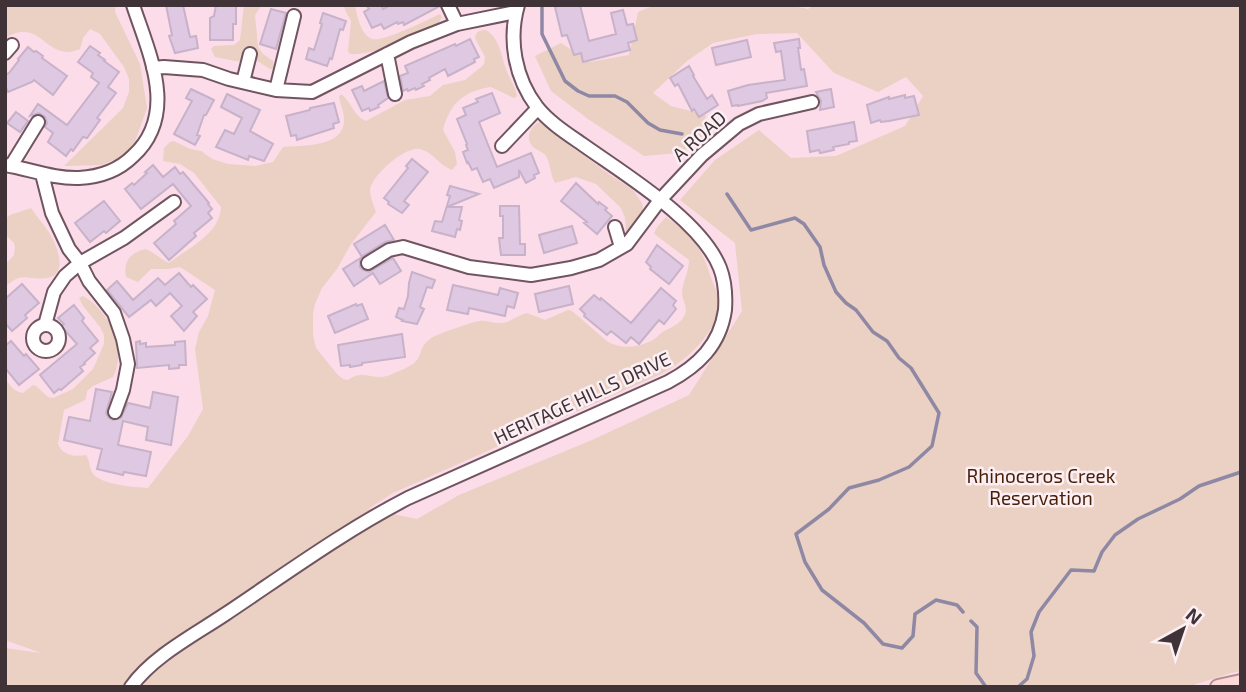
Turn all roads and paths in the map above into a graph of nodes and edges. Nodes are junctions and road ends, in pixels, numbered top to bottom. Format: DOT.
graph roads {
  1 [pos="132,5"];
  2 [pos="448,5"];
  3 [pos="517,9"];
  4 [pos="293,16"];
  5 [pos="457,24"];
  6 [pos="250,54"];
  7 [pos="387,54"];
  8 [pos="153,68"];
  9 [pos="243,82"];
  10 [pos="276,90"];
  11 [pos="395,94"];
  12 [pos="812,102"];
  13 [pos="538,108"];
  14 [pos="38,122"];
  15 [pos="502,146"];
  16 [pos="8,165"];
  17 [pos="42,174"];
  18 [pos="660,200"];
  19 [pos="174,202"];
  20 [pos="615,227"];
  21 [pos="621,247"];
  22 [pos="368,262"];
  23 [pos="80,264"];
  24 [pos="45,325"];
  25 [pos="115,412"];
  26 [pos="1241,682"];
  27 [pos="131,687"];
  28 [pos="1218,687"];
  1 -- 8 [label="street"];
  2 -- 5 [label="street"];
  3 -- 5 [label="street"];
  3 -- 13 [label="street, HERITAGE HILLS DRIVE"];
  4 -- 10 [label="street"];
  5 -- 7 [label="street"];
  6 -- 9 [label="street"];
  7 -- 10 [label="street"];
  7 -- 11 [label="street"];
  8 -- 9 [label="street"];
  8 -- 17 [label="street"];
  9 -- 10 [label="street"];
  12 -- 18 [label="street, A ROAD"];
  13 -- 15 [label="street"];
  13 -- 18 [label="street, HERITAGE HILLS DRIVE"];
  14 -- 16 [label="street"];
  16 -- 17 [label="street"];
  17 -- 23 [label="street"];
  18 -- 21 [label="street, A ROAD"];
  18 -- 27 [label="street, HERITAGE HILLS DRIVE"];
  19 -- 23 [label="street"];
  20 -- 21 [label="street"];
  21 -- 22 [label="street"];
  23 -- 24 [label="street"];
  23 -- 25 [label="street"];
  26 -- 28 [label="main road"];
}
